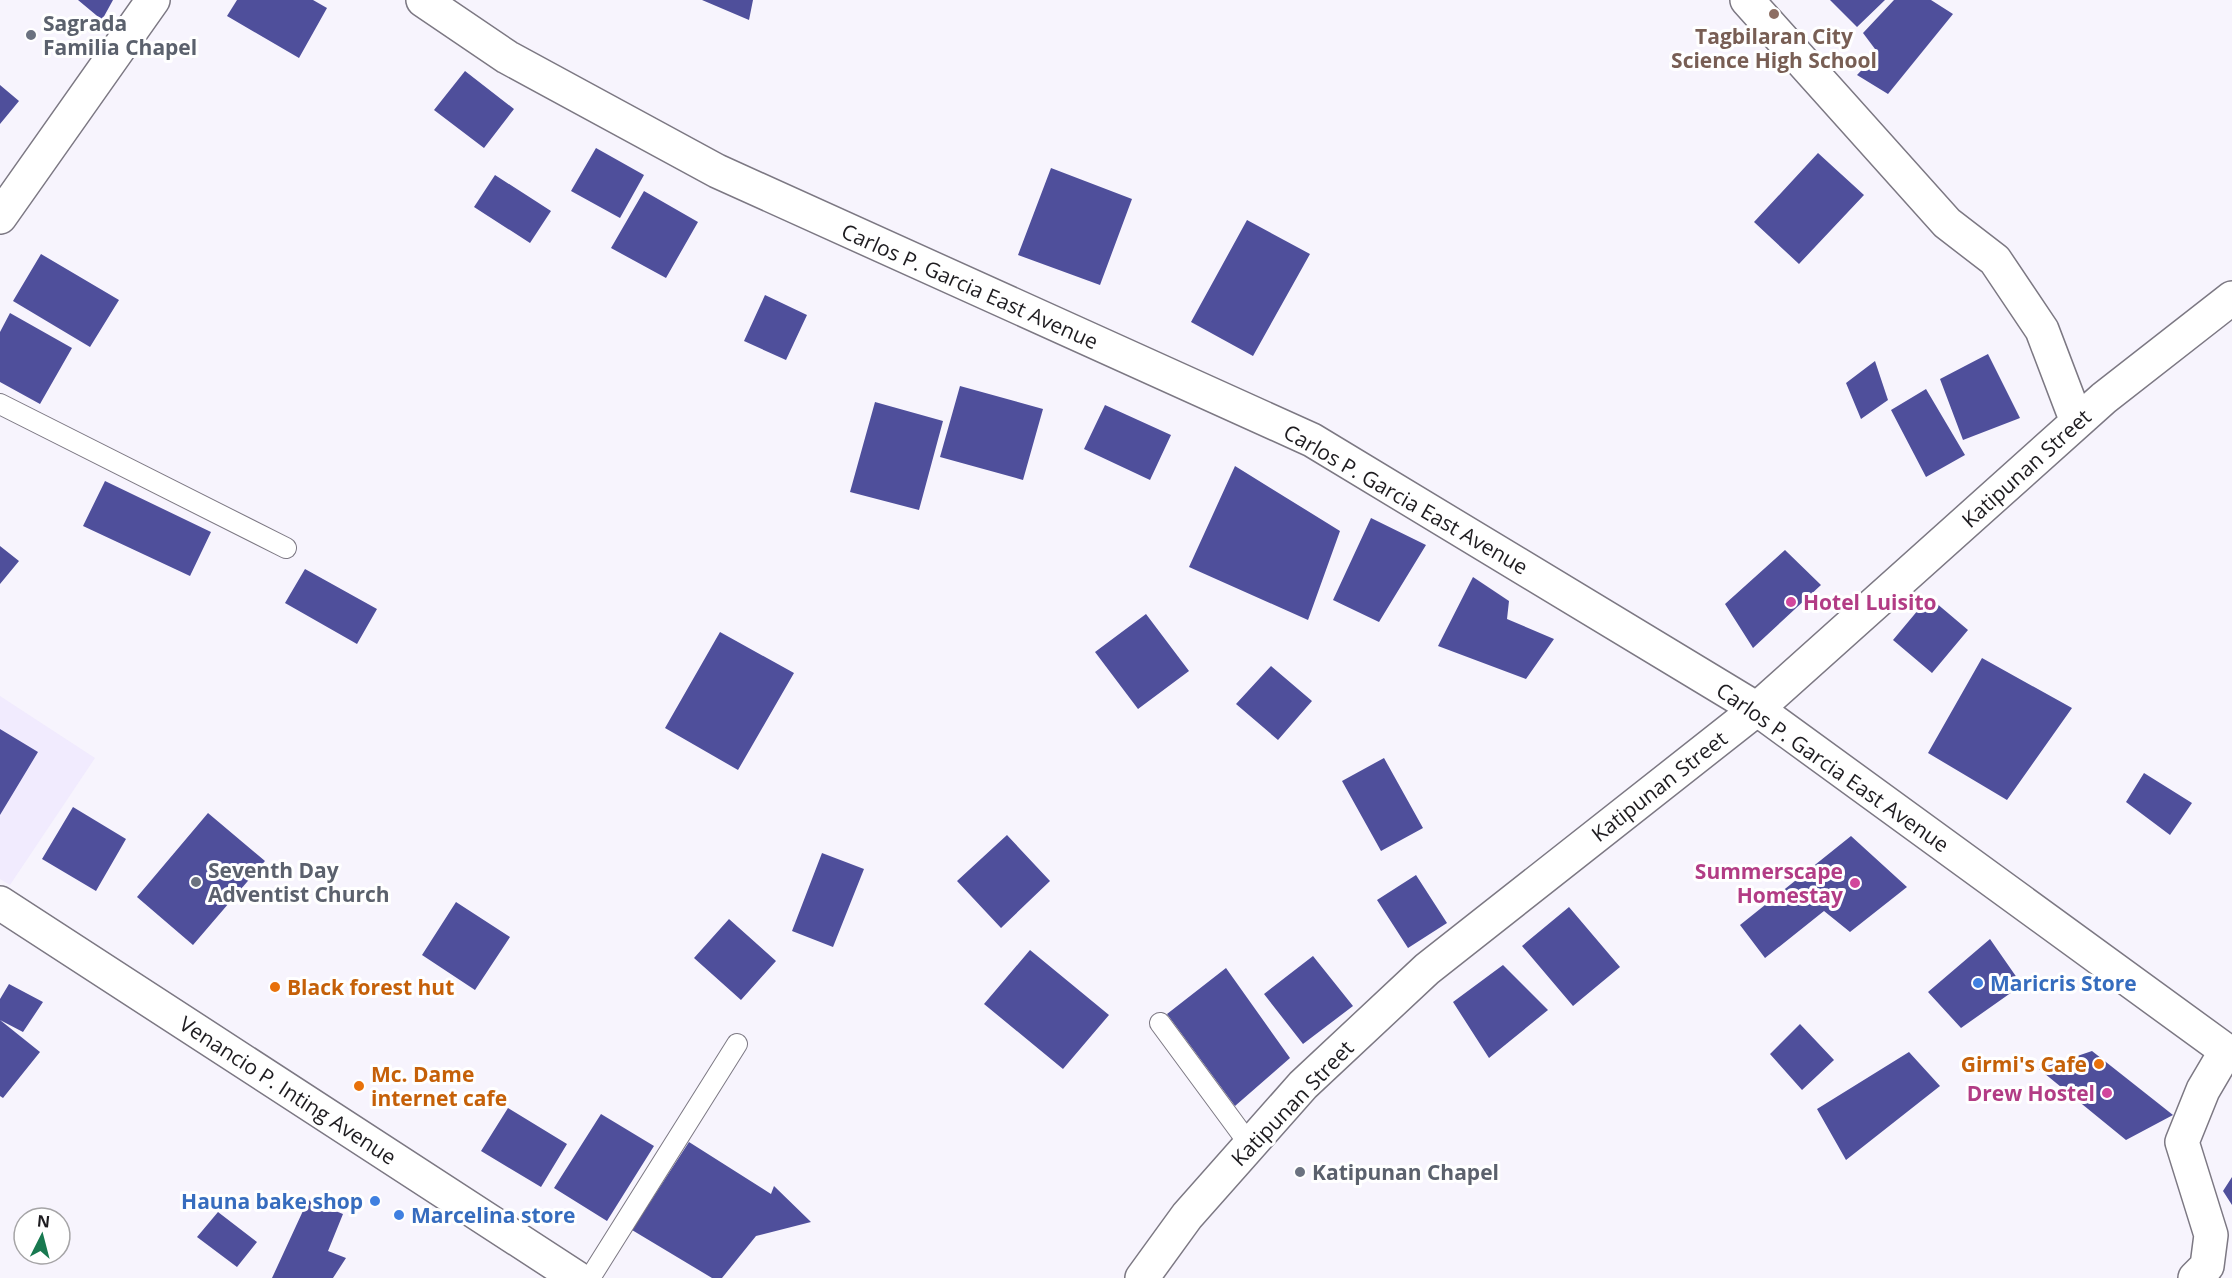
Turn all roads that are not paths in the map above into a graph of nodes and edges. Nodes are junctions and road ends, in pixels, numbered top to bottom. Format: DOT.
graph roads {
  1 [pos="153,0"];
  2 [pos="423,0"];
  3 [pos="1747,0"];
  4 [pos="0,217"];
  5 [pos="2232,298"];
  6 [pos="0,404"];
  7 [pos="2077,422"];
  8 [pos="286,548"];
  9 [pos="1757,709"];
  10 [pos="0,903"];
  11 [pos="1160,1023"];
  12 [pos="737,1044"];
  13 [pos="2229,1053"];
  14 [pos="1250,1145"];
  15 [pos="577,1278"];
  16 [pos="590,1278"];
  17 [pos="1142,1278"];
  18 [pos="2195,1278"];
  1 -- 4 [label="main road"];
  2 -- 9 [label="main road, Carlos P. Garcia East Avenue"];
  3 -- 7 [label="main road"];
  5 -- 7 [label="main road, Katipunan Street"];
  6 -- 8 [label="lane"];
  7 -- 9 [label="main road, Katipunan Street"];
  9 -- 13 [label="main road, Carlos P. Garcia East Avenue"];
  9 -- 14 [label="main road, Katipunan Street"];
  10 -- 15 [label="main road, Venancio P. Inting Avenue"];
  11 -- 14 [label="lane"];
  12 -- 16 [label="lane"];
  13 -- 18 [label="main road"];
  14 -- 17 [label="main road, Katipunan Street"];
}
